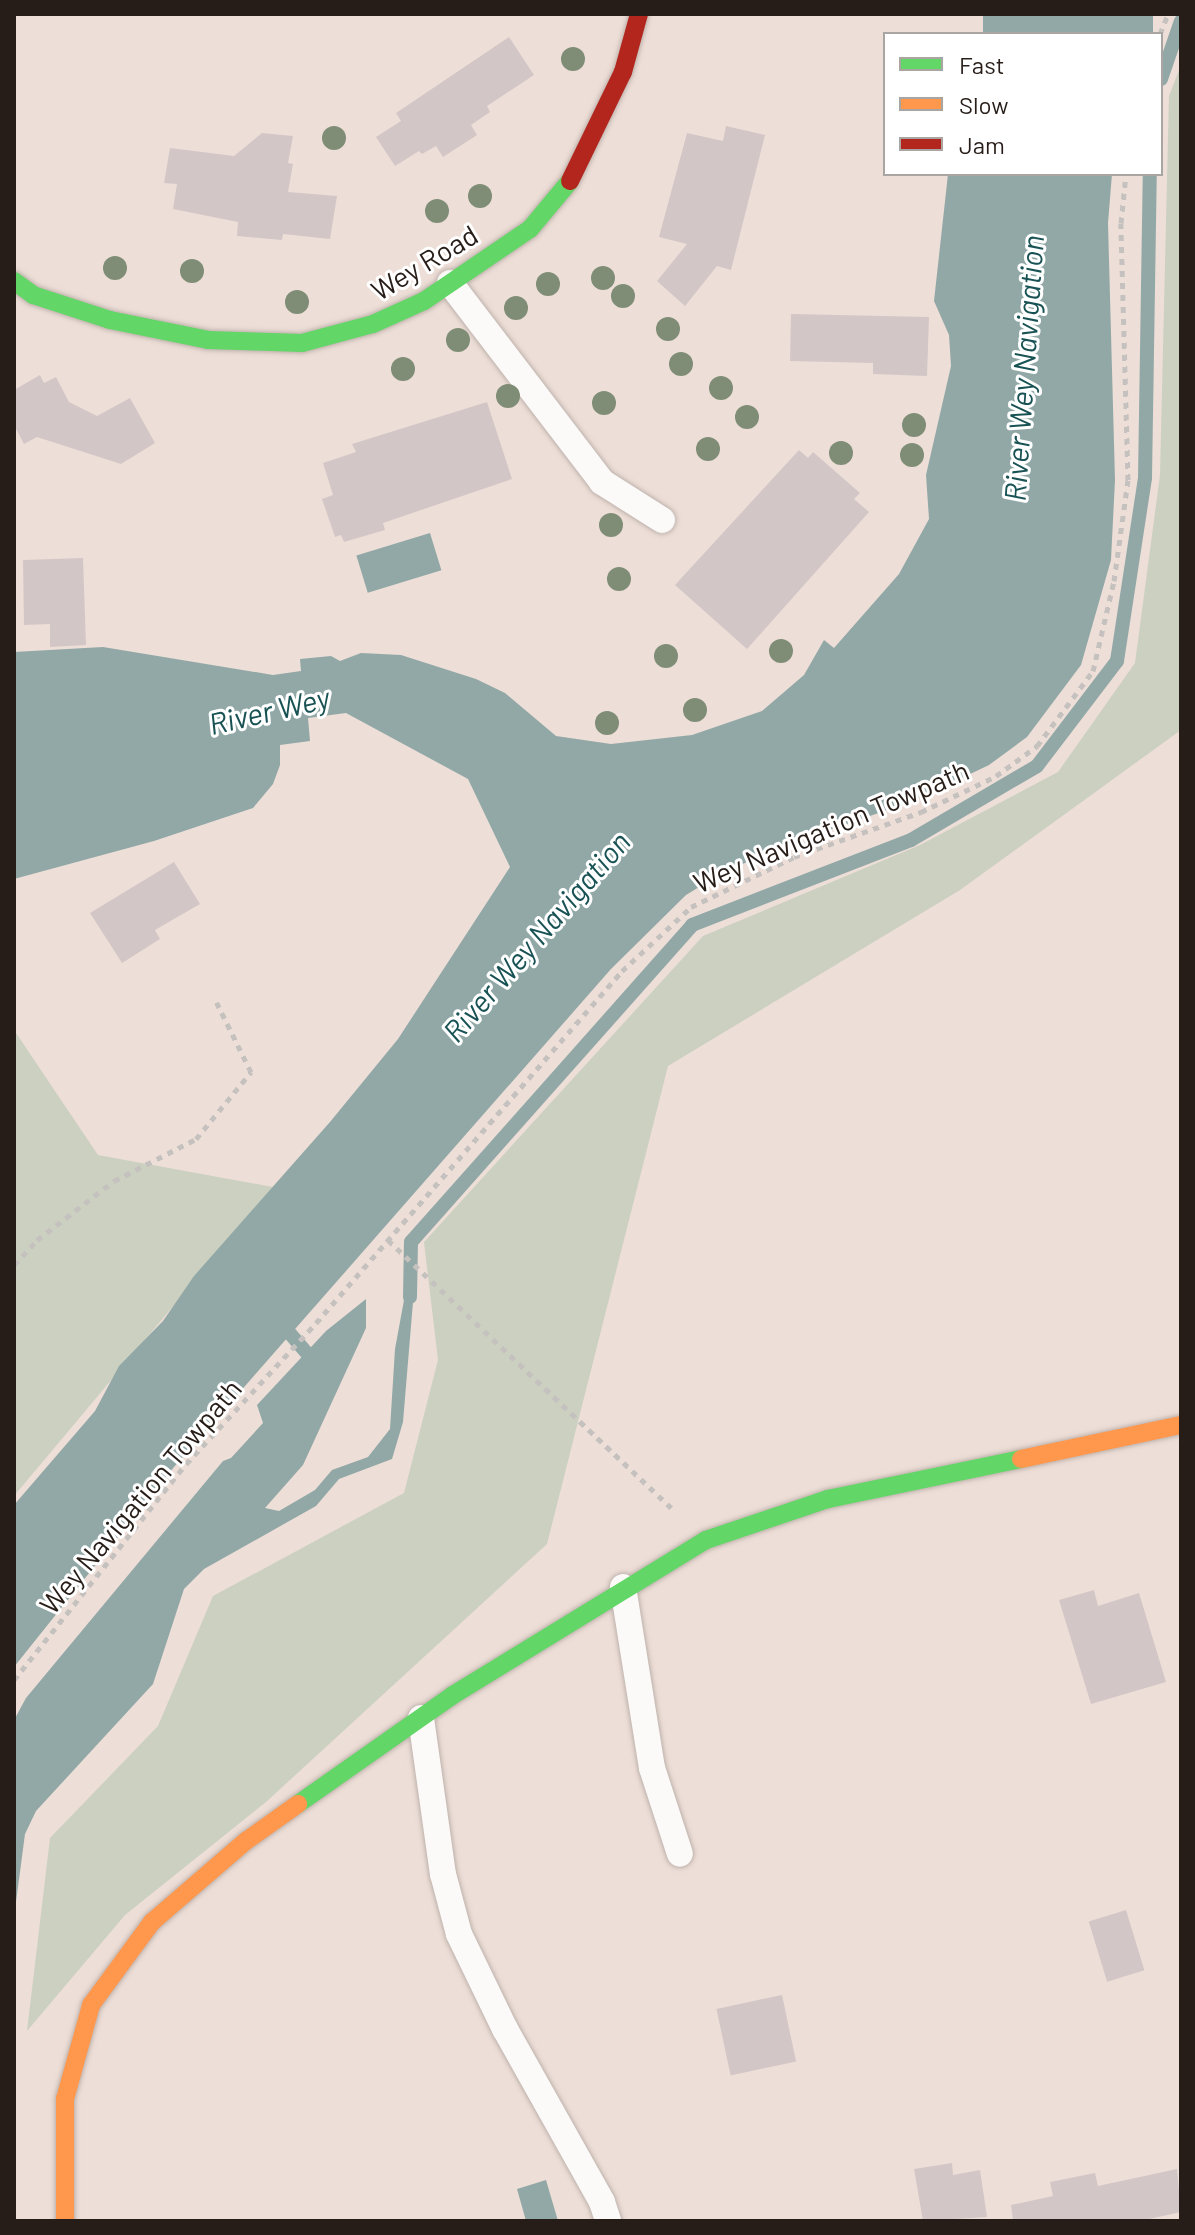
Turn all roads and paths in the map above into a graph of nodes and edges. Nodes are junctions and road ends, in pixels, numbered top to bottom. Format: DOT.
graph roads {
  1 [pos="639,14"];
  2 [pos="1126,176"];
  3 [pos="14,281"];
  4 [pos="450,283"];
  5 [pos="662,520"];
  6 [pos="215,999"];
  7 [pos="388,1240"];
  8 [pos="14,1265"];
  9 [pos="1181,1425"];
  10 [pos="706,1540"];
  11 [pos="623,1587"];
  12 [pos="14,1680"];
  13 [pos="421,1718"];
  14 [pos="680,1854"];
  15 [pos="65,2221"];
  16 [pos="608,2221"];
  1 -- 4 [label="street, Wey Road"];
  2 -- 7 [label="path, Wey Navigation Towpath"];
  3 -- 4 [label="street, Wey Road"];
  4 -- 5 [label="lane"];
  6 -- 8 [label="path"];
  7 -- 10 [label="path"];
  7 -- 12 [label="path, Wey Navigation Towpath"];
  9 -- 10 [label="street"];
  10 -- 11 [label="street"];
  11 -- 13 [label="street"];
  11 -- 14 [label="lane"];
  13 -- 15 [label="street"];
  13 -- 16 [label="lane"];
}
